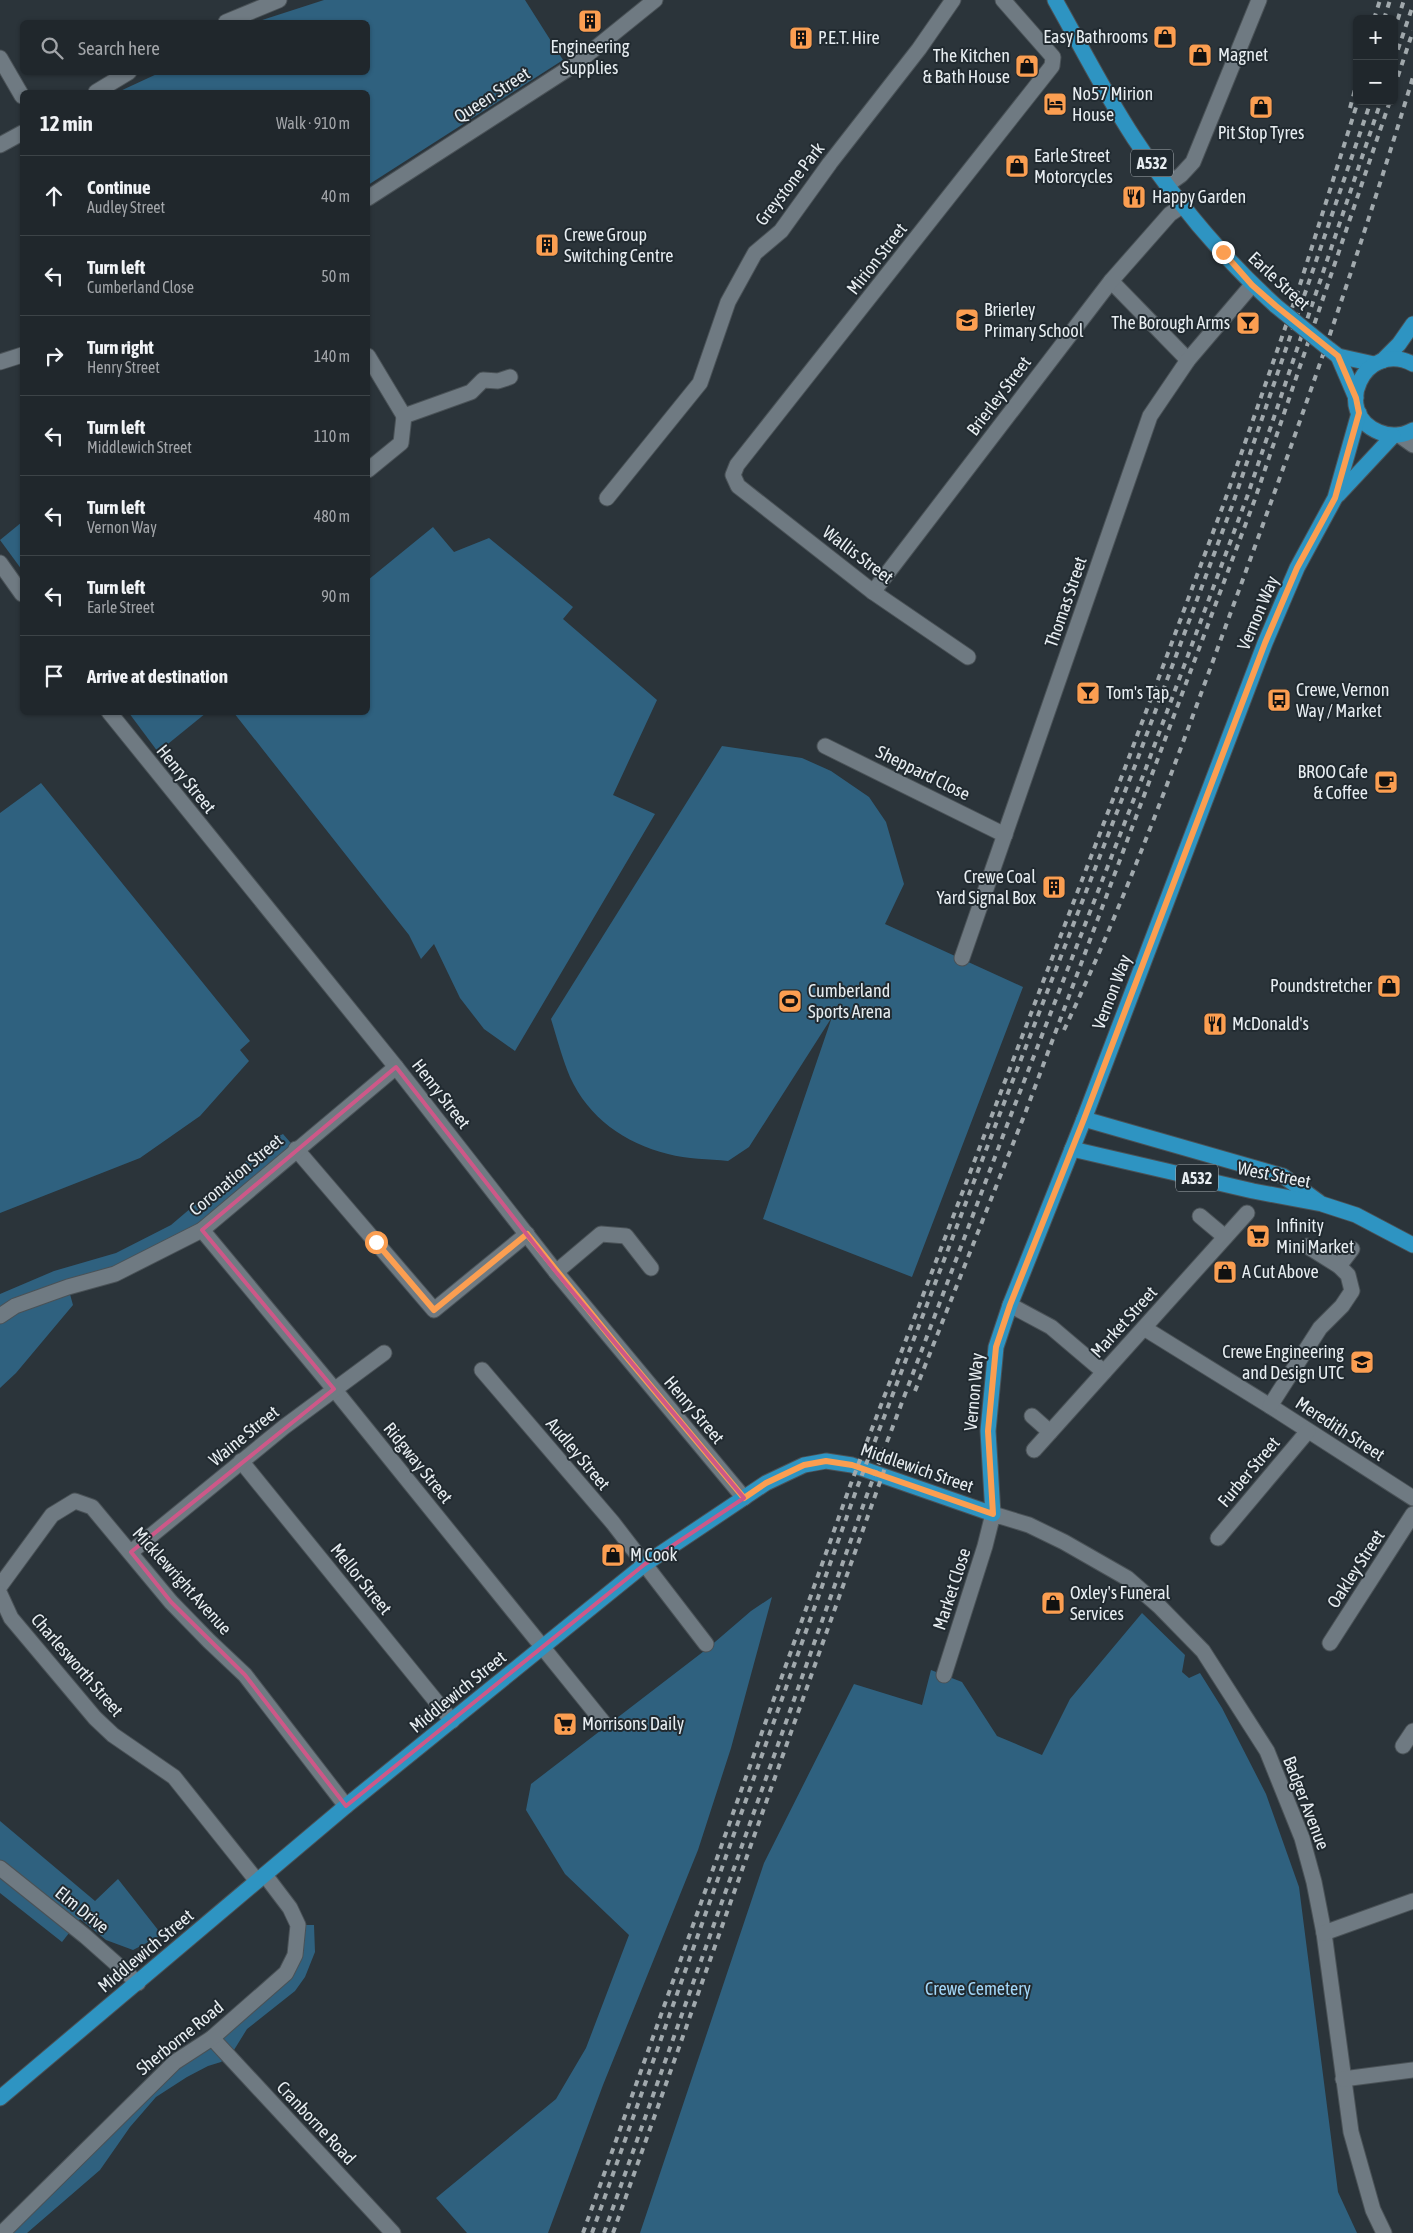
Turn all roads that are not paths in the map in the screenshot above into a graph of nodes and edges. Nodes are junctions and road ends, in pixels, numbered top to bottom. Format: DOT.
graph roads {
  1 [pos="279,0"];
  2 [pos="655,0"];
  3 [pos="953,0"];
  4 [pos="1003,0"];
  5 [pos="1055,0"];
  6 [pos="1259,0"];
  7 [pos="231,20"];
  8 [pos="0,58"];
  9 [pos="124,75"];
  10 [pos="99,90"];
  11 [pos="20,93"];
  12 [pos="20,134"];
  13 [pos="0,145"];
  14 [pos="1167,186"];
  15 [pos="370,197"];
  16 [pos="1182,206"];
  17 [pos="1111,282"];
  18 [pos="1252,285"];
  19 [pos="1413,324"];
  20 [pos="1333,352"];
  21 [pos="20,356"];
  22 [pos="370,359"];
  23 [pos="1188,360"];
  24 [pos="0,362"];
  25 [pos="1378,362"];
  26 [pos="1413,364"];
  27 [pos="510,377"];
  28 [pos="1356,398"];
  29 [pos="1359,413"];
  30 [pos="404,416"];
  31 [pos="1402,434"];
  32 [pos="1413,445"];
  33 [pos="370,468"];
  34 [pos="733,475"];
  35 [pos="607,498"];
  36 [pos="1335,498"];
  37 [pos="0,563"];
  38 [pos="20,591"];
  39 [pos="873,592"];
  40 [pos="968,657"];
  41 [pos="111,715"];
  42 [pos="825,746"];
  43 [pos="1005,835"];
  44 [pos="962,958"];
  45 [pos="396,1067"];
  46 [pos="1084,1119"];
  47 [pos="296,1149"];
  48 [pos="1072,1149"];
  49 [pos="1322,1204"];
  50 [pos="1247,1213"];
  51 [pos="1200,1216"];
  52 [pos="202,1230"];
  53 [pos="527,1234"];
  54 [pos="1225,1237"];
  55 [pos="1413,1245"];
  56 [pos="1307,1246"];
  57 [pos="1352,1249"];
  58 [pos="1339,1266"];
  59 [pos="651,1268"];
  60 [pos="556,1272"];
  61 [pos="1010,1305"];
  62 [pos="0,1316"];
  63 [pos="1144,1328"];
  64 [pos="384,1353"];
  65 [pos="482,1370"];
  66 [pos="1104,1372"];
  67 [pos="334,1389"];
  68 [pos="1270,1406"];
  69 [pos="1032,1416"];
  70 [pos="1308,1431"];
  71 [pos="1050,1432"];
  72 [pos="1034,1450"];
  73 [pos="241,1461"];
  74 [pos="744,1498"];
  75 [pos="1413,1498"];
  76 [pos="993,1514"];
  77 [pos="1413,1514"];
  78 [pos="1218,1538"];
  79 [pos="131,1552"];
  80 [pos="645,1564"];
  81 [pos="0,1586"];
  82 [pos="0,1594"];
  83 [pos="706,1644"];
  84 [pos="1330,1644"];
  85 [pos="543,1648"];
  86 [pos="944,1675"];
  87 [pos="452,1721"];
  88 [pos="603,1722"];
  89 [pos="1413,1731"];
  90 [pos="1403,1746"];
  91 [pos="346,1806"];
  92 [pos="0,1868"];
  93 [pos="261,1878"];
  94 [pos="1413,1901"];
  95 [pos="1324,1933"];
  96 [pos="138,1983"];
  97 [pos="212,2038"];
  98 [pos="1413,2070"];
  99 [pos="1343,2080"];
  100 [pos="0,2098"];
  101 [pos="2,2233"];
  102 [pos="393,2233"];
  103 [pos="1384,2233"];
  1 -- 7 [label="street"];
  2 -- 15 [label="street, Queen Street"];
  3 -- 35 [label="street, Greystone Park"];
  4 -- 34 [label="street, Mirion Street"];
  5 -- 14 [label="main road, Earle Street / A532"];
  6 -- 14 [label="street"];
  8 -- 11 [label="street"];
  9 -- 10 [label="street"];
  12 -- 13 [label="street"];
  14 -- 16 [label="main road, Earle Street / A532"];
  16 -- 17 [label="street, Brierley Street"];
  16 -- 18 [label="main road, Earle Street / A532"];
  17 -- 23 [label="street"];
  17 -- 39 [label="street, Brierley Street"];
  18 -- 20 [label="main road, Earle Street / A532, bridge"];
  18 -- 23 [label="street, Thomas Street"];
  19 -- 25 [label="main road"];
  20 -- 25 [label="main road, Earle Street / A532"];
  20 -- 28 [label="main road, Earle Street / A532"];
  21 -- 24 [label="street"];
  22 -- 30 [label="street"];
  23 -- 43 [label="street, Thomas Street"];
  25 -- 26 [label="main road, Earle Street"];
  25 -- 28 [label="main road"];
  27 -- 30 [label="street"];
  28 -- 29 [label="main road, Earle Street"];
  29 -- 31 [label="main road"];
  29 -- 36 [label="main road, Vernon Way"];
  30 -- 33 [label="street"];
  31 -- 32 [label="street"];
  31 -- 36 [label="main road, Vernon Way"];
  34 -- 39 [label="street, Wallis Street"];
  36 -- 46 [label="main road, Vernon Way"];
  37 -- 38 [label="street"];
  39 -- 40 [label="street, Wallis Street"];
  41 -- 45 [label="street, Henry Street"];
  42 -- 43 [label="street, Sheppard Close"];
  43 -- 44 [label="street, Thomas Street"];
  45 -- 47 [label="street, Coronation Street"];
  45 -- 53 [label="street, Henry Street"];
  46 -- 48 [label="main road, Vernon Way"];
  46 -- 49 [label="main road, West Street / A532"];
  47 -- 52 [label="street, Coronation Street"];
  47 -- 53 [label="street"];
  48 -- 49 [label="main road, West Street / A532"];
  48 -- 61 [label="main road, Vernon Way"];
  49 -- 55 [label="main road, West Street / A532"];
  50 -- 54 [label="street, Market Street"];
  51 -- 54 [label="street"];
  52 -- 62 [label="street, Coronation Street"];
  52 -- 67 [label="street, Ridgway Street"];
  53 -- 60 [label="street, Henry Street"];
  54 -- 63 [label="street, Market Street"];
  56 -- 58 [label="street"];
  57 -- 58 [label="street"];
  58 -- 68 [label="street"];
  59 -- 60 [label="street"];
  60 -- 74 [label="street, Henry Street"];
  61 -- 66 [label="street"];
  61 -- 76 [label="main road, Vernon Way"];
  63 -- 66 [label="street, Market Street"];
  63 -- 68 [label="street, Meredith Street"];
  64 -- 67 [label="street, Waine Street"];
  65 -- 80 [label="street, Audley Street"];
  66 -- 71 [label="street, Market Street"];
  67 -- 73 [label="street, Waine Street"];
  67 -- 85 [label="street, Ridgway Street"];
  68 -- 70 [label="street, Meredith Street"];
  69 -- 71 [label="street"];
  70 -- 75 [label="street, Meredith Street"];
  70 -- 78 [label="street, Furber Street"];
  71 -- 72 [label="street, Market Street"];
  73 -- 79 [label="street, Waine Street"];
  73 -- 87 [label="street, Mellor Street"];
  74 -- 76 [label="main road, Middlewich Street"];
  74 -- 80 [label="main road, Middlewich Street"];
  76 -- 86 [label="street, Market Close"];
  76 -- 95 [label="street, Badger Avenue"];
  77 -- 84 [label="street, Oakley Street"];
  79 -- 81 [label="street, Micklewright Avenue"];
  79 -- 91 [label="street, Micklewright Avenue"];
  80 -- 83 [label="street, Audley Street"];
  80 -- 85 [label="main road, Middlewich Street"];
  82 -- 93 [label="street, Charlesworth Street"];
  85 -- 87 [label="main road, Middlewich Street"];
  85 -- 88 [label="street, Ridgway Street"];
  87 -- 91 [label="main road, Middlewich Street"];
  89 -- 90 [label="street"];
  91 -- 93 [label="main road, Middlewich Street"];
  92 -- 96 [label="street, Elm Drive"];
  93 -- 96 [label="main road, Middlewich Street"];
  93 -- 97 [label="street, Sherborne Road"];
  94 -- 95 [label="street"];
  95 -- 99 [label="street, Badger Avenue"];
  96 -- 100 [label="main road, Middlewich Street"];
  97 -- 101 [label="street, Sherborne Road"];
  97 -- 102 [label="street, Cranborne Road"];
  98 -- 99 [label="street"];
  99 -- 103 [label="street, Badger Avenue"];
}
